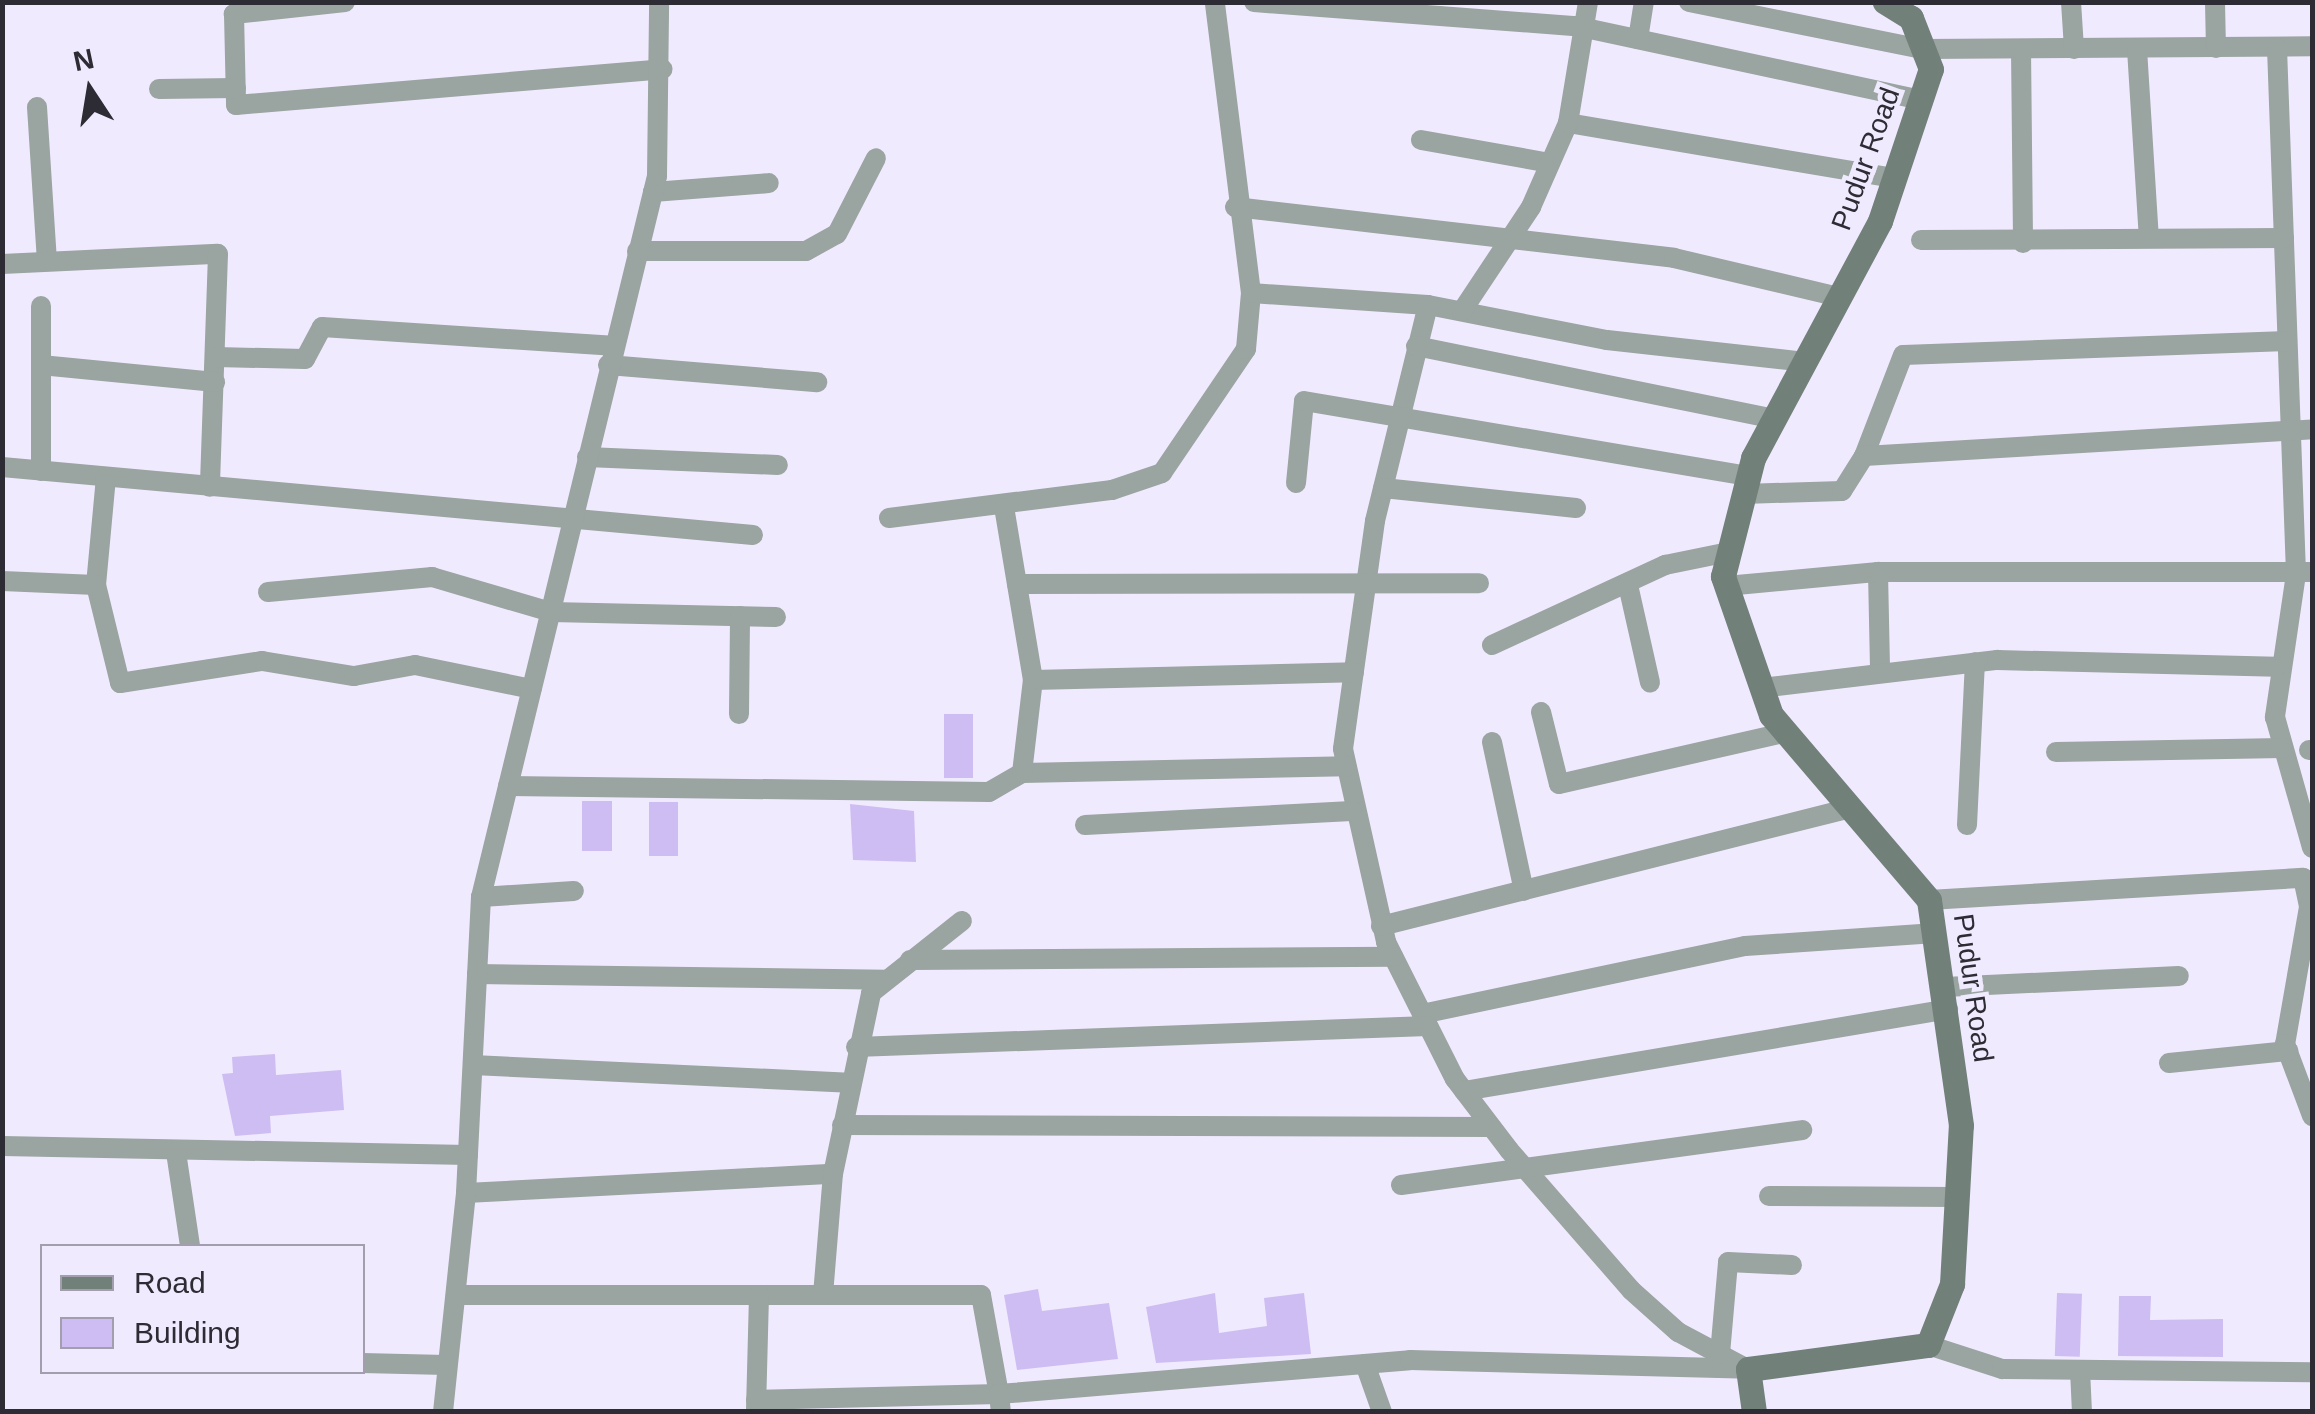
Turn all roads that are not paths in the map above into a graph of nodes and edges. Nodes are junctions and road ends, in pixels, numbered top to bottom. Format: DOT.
graph roads {
  1 [pos="345,2"];
  2 [pos="659,2"];
  3 [pos="1215,2"];
  4 [pos="1254,2"];
  5 [pos="1588,2"];
  6 [pos="1644,2"];
  7 [pos="1688,2"];
  8 [pos="1886,2"];
  9 [pos="2071,2"];
  10 [pos="2215,2"];
  11 [pos="1587,28"];
  12 [pos="1638,39"];
  13 [pos="2312,46"];
  14 [pos="1923,48"];
  15 [pos="2074,48"];
  16 [pos="2216,48"];
  17 [pos="2276,48"];
  18 [pos="2021,49"];
  19 [pos="2137,49"];
  20 [pos="662,68"];
  21 [pos="236,88"];
  22 [pos="160,89"];
  23 [pos="1920,100"];
  24 [pos="38,107"];
  25 [pos="1568,122"];
  26 [pos="1421,140"];
  27 [pos="876,158"];
  28 [pos="1550,163"];
  29 [pos="1894,178"];
  30 [pos="769,182"];
  31 [pos="653,192"];
  32 [pos="1235,206"];
  33 [pos="1514,234"];
  34 [pos="2150,238"];
  35 [pos="2284,238"];
  36 [pos="1921,240"];
  37 [pos="2024,243"];
  38 [pos="637,251"];
  39 [pos="46,260"];
  40 [pos="2,264"];
  41 [pos="1251,293"];
  42 [pos="1839,298"];
  43 [pos="1428,305"];
  44 [pos="41,306"];
  45 [pos="1462,312"];
  46 [pos="2288,341"];
  47 [pos="1416,346"];
  48 [pos="610,356"];
  49 [pos="216,357"];
  50 [pos="1804,362"];
  51 [pos="41,365"];
  52 [pos="215,382"];
  53 [pos="817,382"];
  54 [pos="1401,411"];
  55 [pos="1774,419"];
  56 [pos="2302,431"];
  57 [pos="1864,456"];
  58 [pos="587,457"];
  59 [pos="778,465"];
  60 [pos="2,468"];
  61 [pos="41,471"];
  62 [pos="106,477"];
  63 [pos="1296,483"];
  64 [pos="1747,485"];
  65 [pos="210,487"];
  66 [pos="1383,488"];
  67 [pos="1004,506"];
  68 [pos="1576,508"];
  69 [pos="889,518"];
  70 [pos="572,522"];
  71 [pos="752,535"];
  72 [pos="1729,552"];
  73 [pos="1878,572"];
  74 [pos="2304,573"];
  75 [pos="1366,580"];
  76 [pos="2,582"];
  77 [pos="1017,584"];
  78 [pos="1479,584"];
  79 [pos="96,585"];
  80 [pos="1628,585"];
  81 [pos="1726,586"];
  82 [pos="268,592"];
  83 [pos="551,612"];
  84 [pos="740,616"];
  85 [pos="776,616"];
  86 [pos="1492,646"];
  87 [pos="1975,662"];
  88 [pos="2276,667"];
  89 [pos="1880,671"];
  90 [pos="1354,672"];
  91 [pos="1032,680"];
  92 [pos="1650,683"];
  93 [pos="1762,688"];
  94 [pos="532,689"];
  95 [pos="1541,712"];
  96 [pos="738,714"];
  97 [pos="1784,732"];
  98 [pos="1492,742"];
  99 [pos="2283,748"];
  100 [pos="2056,752"];
  101 [pos="1346,766"];
  102 [pos="1022,774"];
  103 [pos="508,786"];
  104 [pos="1844,810"];
  105 [pos="1352,811"];
  106 [pos="2308,823"];
  107 [pos="1085,825"];
  108 [pos="1966,826"];
  109 [pos="2312,848"];
  110 [pos="2304,878"];
  111 [pos="574,890"];
  112 [pos="1524,891"];
  113 [pos="481,897"];
  114 [pos="1930,900"];
  115 [pos="962,921"];
  116 [pos="1381,926"];
  117 [pos="1936,933"];
  118 [pos="1393,956"];
  119 [pos="910,960"];
  120 [pos="477,974"];
  121 [pos="2179,976"];
  122 [pos="886,980"];
  123 [pos="1947,998"];
  124 [pos="1426,1020"];
  125 [pos="856,1047"];
  126 [pos="2288,1051"];
  127 [pos="2169,1063"];
  128 [pos="473,1066"];
  129 [pos="849,1082"];
  130 [pos="1464,1091"];
  131 [pos="2312,1116"];
  132 [pos="842,1125"];
  133 [pos="1490,1126"];
  134 [pos="1802,1130"];
  135 [pos="2,1146"];
  136 [pos="176,1152"];
  137 [pos="468,1155"];
  138 [pos="1522,1165"];
  139 [pos="833,1174"];
  140 [pos="1401,1185"];
  141 [pos="466,1193"];
  142 [pos="1769,1196"];
  143 [pos="1957,1197"];
  144 [pos="190,1244"];
  145 [pos="1792,1264"];
  146 [pos="456,1295"];
  147 [pos="758,1295"];
  148 [pos="824,1295"];
  149 [pos="1928,1344"];
  150 [pos="1720,1354"];
  151 [pos="365,1363"];
  152 [pos="1365,1364"];
  153 [pos="446,1365"];
  154 [pos="1748,1370"];
  155 [pos="2080,1370"];
  156 [pos="2312,1372"];
  157 [pos="1000,1403"];
  158 [pos="756,1406"];
  159 [pos="443,1412"];
  160 [pos="1382,1412"];
  161 [pos="1754,1412"];
  162 [pos="2082,1412"];
  1 -- 21 [label="street"];
  2 -- 20 [label="street"];
  3 -- 32 [label="street"];
  4 -- 11 [label="street"];
  5 -- 11 [label="street"];
  6 -- 12 [label="street"];
  7 -- 14 [label="street"];
  8 -- 14 [label="street"];
  9 -- 15 [label="street"];
  10 -- 16 [label="street"];
  11 -- 12 [label="street"];
  11 -- 25 [label="street"];
  12 -- 23 [label="street"];
  13 -- 17 [label="street"];
  14 -- 18 [label="street"];
  14 -- 23 [label="street, Pudur Road"];
  15 -- 18 [label="street"];
  15 -- 19 [label="street"];
  16 -- 17 [label="street"];
  16 -- 19 [label="street"];
  17 -- 35 [label="street"];
  18 -- 37 [label="street"];
  19 -- 34 [label="street"];
  20 -- 21 [label="street"];
  20 -- 31 [label="street"];
  21 -- 22 [label="street"];
  23 -- 29 [label="street, Pudur Road"];
  24 -- 39 [label="street"];
  25 -- 28 [label="street"];
  25 -- 29 [label="street"];
  26 -- 28 [label="street"];
  27 -- 38 [label="street"];
  28 -- 33 [label="street"];
  29 -- 42 [label="street, Pudur Road"];
  30 -- 31 [label="street"];
  31 -- 38 [label="street"];
  32 -- 33 [label="street"];
  32 -- 41 [label="street"];
  33 -- 42 [label="street"];
  33 -- 45 [label="street"];
  34 -- 35 [label="street"];
  34 -- 37 [label="street"];
  35 -- 46 [label="street"];
  36 -- 37 [label="street"];
  38 -- 48 [label="street"];
  39 -- 40 [label="street"];
  39 -- 49 [label="street"];
  41 -- 43 [label="street"];
  41 -- 67 [label="street"];
  42 -- 50 [label="street, Pudur Road"];
  43 -- 45 [label="street"];
  43 -- 47 [label="street"];
  44 -- 51 [label="street"];
  45 -- 50 [label="street"];
  46 -- 56 [label="street"];
  46 -- 57 [label="street"];
  47 -- 54 [label="street"];
  47 -- 55 [label="street"];
  48 -- 49 [label="street"];
  48 -- 53 [label="street"];
  48 -- 58 [label="street"];
  49 -- 52 [label="street"];
  50 -- 55 [label="street, Pudur Road"];
  51 -- 52 [label="street"];
  51 -- 61 [label="street"];
  52 -- 65 [label="street"];
  54 -- 63 [label="street"];
  54 -- 64 [label="street"];
  54 -- 66 [label="street"];
  55 -- 64 [label="street, Pudur Road"];
  56 -- 57 [label="street"];
  56 -- 74 [label="street"];
  57 -- 64 [label="street"];
  58 -- 59 [label="street"];
  58 -- 70 [label="street"];
  60 -- 61 [label="street"];
  61 -- 62 [label="street"];
  62 -- 65 [label="street"];
  62 -- 79 [label="street"];
  64 -- 72 [label="street, Pudur Road"];
  65 -- 70 [label="street"];
  66 -- 68 [label="street"];
  66 -- 75 [label="street"];
  67 -- 69 [label="street"];
  67 -- 77 [label="street"];
  70 -- 71 [label="street"];
  70 -- 83 [label="street"];
  72 -- 80 [label="street"];
  72 -- 81 [label="street, Pudur Road"];
  73 -- 74 [label="street"];
  73 -- 81 [label="street"];
  73 -- 89 [label="street"];
  74 -- 88 [label="street"];
  75 -- 77 [label="street"];
  75 -- 78 [label="street"];
  75 -- 90 [label="street"];
  76 -- 79 [label="street"];
  77 -- 91 [label="street"];
  79 -- 94 [label="street"];
  80 -- 86 [label="street"];
  80 -- 92 [label="street"];
  81 -- 93 [label="street, Pudur Road"];
  82 -- 83 [label="street"];
  83 -- 84 [label="street"];
  83 -- 94 [label="street"];
  84 -- 85 [label="street"];
  84 -- 96 [label="street"];
  87 -- 88 [label="street"];
  87 -- 89 [label="street"];
  87 -- 108 [label="street"];
  88 -- 99 [label="street"];
  89 -- 93 [label="street"];
  90 -- 91 [label="street"];
  90 -- 101 [label="street"];
  91 -- 102 [label="street"];
  93 -- 97 [label="street, Pudur Road"];
  94 -- 103 [label="street"];
  95 -- 97 [label="street"];
  97 -- 104 [label="street, Pudur Road"];
  98 -- 112 [label="street"];
  99 -- 100 [label="street"];
  99 -- 106 [label="street"];
  101 -- 102 [label="street"];
  101 -- 105 [label="street"];
  102 -- 103 [label="street"];
  103 -- 113 [label="street"];
  104 -- 112 [label="street"];
  104 -- 114 [label="street, Pudur Road"];
  105 -- 107 [label="street"];
  105 -- 116 [label="street"];
  106 -- 109 [label="street"];
  109 -- 110 [label="street"];
  110 -- 114 [label="street"];
  110 -- 126 [label="street"];
  111 -- 113 [label="street"];
  112 -- 116 [label="street"];
  113 -- 120 [label="street"];
  114 -- 117 [label="street, Pudur Road"];
  115 -- 119 [label="street"];
  116 -- 118 [label="street"];
  117 -- 123 [label="street, Pudur Road"];
  117 -- 124 [label="street"];
  118 -- 119 [label="street"];
  118 -- 124 [label="street"];
  119 -- 122 [label="street"];
  120 -- 122 [label="street"];
  120 -- 128 [label="street"];
  121 -- 123 [label="street"];
  122 -- 125 [label="street"];
  123 -- 130 [label="street"];
  123 -- 143 [label="street, Pudur Road"];
  124 -- 125 [label="street"];
  124 -- 130 [label="street"];
  125 -- 129 [label="street"];
  126 -- 127 [label="street"];
  126 -- 131 [label="street"];
  128 -- 129 [label="street"];
  128 -- 137 [label="street"];
  129 -- 132 [label="street"];
  130 -- 133 [label="street"];
  132 -- 133 [label="street"];
  132 -- 139 [label="street"];
  133 -- 138 [label="street"];
  134 -- 138 [label="street"];
  135 -- 136 [label="street"];
  136 -- 137 [label="street"];
  136 -- 144 [label="street"];
  137 -- 141 [label="street"];
  138 -- 140 [label="street"];
  138 -- 150 [label="street"];
  139 -- 141 [label="street"];
  139 -- 148 [label="street"];
  141 -- 146 [label="street"];
  142 -- 143 [label="street"];
  143 -- 149 [label="street, Pudur Road"];
  145 -- 150 [label="street"];
  146 -- 147 [label="street"];
  146 -- 153 [label="street"];
  147 -- 148 [label="street"];
  147 -- 158 [label="street"];
  148 -- 157 [label="street"];
  149 -- 154 [label="street"];
  149 -- 155 [label="street"];
  150 -- 154 [label="street"];
  151 -- 153 [label="street"];
  152 -- 154 [label="street"];
  152 -- 157 [label="street"];
  152 -- 160 [label="street"];
  153 -- 159 [label="street"];
  154 -- 161 [label="street"];
  155 -- 156 [label="street"];
  155 -- 162 [label="street"];
  157 -- 158 [label="street"];
}
